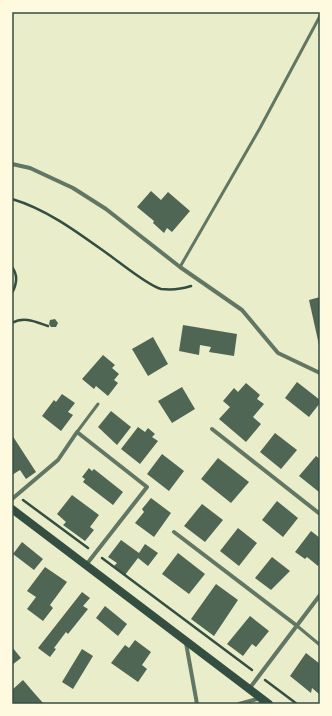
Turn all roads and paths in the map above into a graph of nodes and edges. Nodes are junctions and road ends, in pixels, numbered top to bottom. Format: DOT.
graph roads {
  1 [pos="320,16"];
  2 [pos="12,164"];
  3 [pos="12,199"];
  4 [pos="12,267"];
  5 [pos="180,267"];
  6 [pos="203,282"];
  7 [pos="12,293"];
  8 [pos="12,323"];
  9 [pos="48,326"];
  10 [pos="320,373"];
  11 [pos="98,404"];
  12 [pos="212,429"];
  13 [pos="77,432"];
  14 [pos="16,495"];
  15 [pos="12,499"];
  16 [pos="12,509"];
  17 [pos="320,514"];
  18 [pos="174,532"];
  19 [pos="90,550"];
  20 [pos="102,558"];
  21 [pos="86,565"];
  22 [pos="320,595"];
  23 [pos="296,625"];
  24 [pos="186,640"];
  25 [pos="320,645"];
  26 [pos="251,670"];
  27 [pos="267,681"];
  28 [pos="249,688"];
  29 [pos="260,701"];
  30 [pos="198,704"];
  31 [pos="239,704"];
  32 [pos="269,704"];
  33 [pos="297,704"];
  1 -- 5 [label="lane"];
  2 -- 5 [label="street"];
  3 -- 6 [label="path"];
  4 -- 7 [label="path"];
  5 -- 6 [label="street"];
  6 -- 10 [label="street"];
  8 -- 9 [label="path"];
  11 -- 13 [label="lane"];
  12 -- 17 [label="street"];
  13 -- 14 [label="street"];
  13 -- 21 [label="street"];
  14 -- 15 [label="street"];
  14 -- 19 [label="path"];
  16 -- 21 [label="main road"];
  18 -- 23 [label="street"];
  20 -- 26 [label="path"];
  21 -- 24 [label="main road"];
  22 -- 23 [label="street"];
  23 -- 25 [label="lane"];
  23 -- 28 [label="street"];
  24 -- 28 [label="main road"];
  24 -- 30 [label="street"];
  27 -- 33 [label="path"];
  28 -- 29 [label="main road"];
  29 -- 31 [label="street"];
  29 -- 32 [label="main road"];
}
